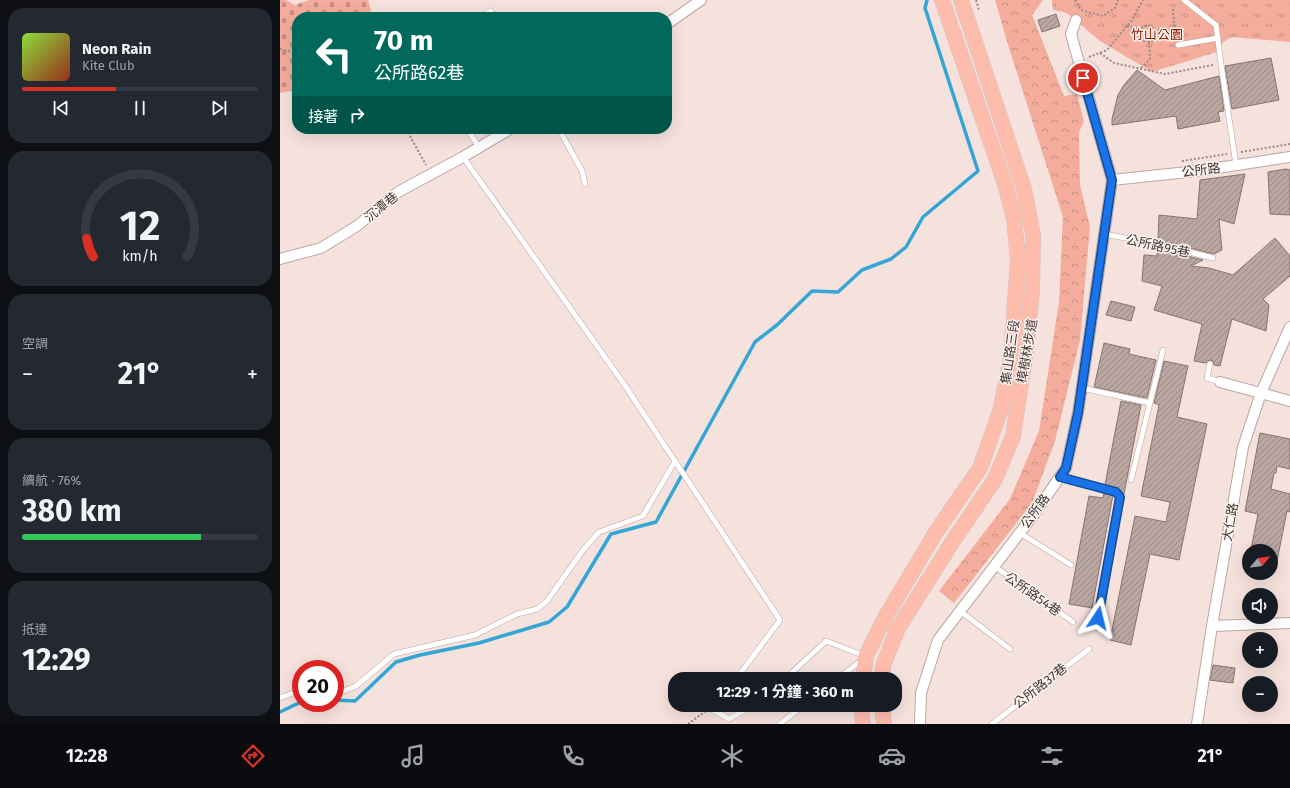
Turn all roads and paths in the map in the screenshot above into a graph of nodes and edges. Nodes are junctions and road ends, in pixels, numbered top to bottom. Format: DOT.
graph roads {
  1 [pos="701,0"];
  2 [pos="942,0"];
  3 [pos="961,0"];
  4 [pos="976,0"];
  5 [pos="1075,0"];
  6 [pos="1118,0"];
  7 [pos="1143,0"];
  8 [pos="1184,0"];
  9 [pos="1173,8"];
  10 [pos="981,15"];
  11 [pos="672,20"];
  12 [pos="1076,20"];
  13 [pos="1127,26"];
  14 [pos="1141,30"];
  15 [pos="1154,31"];
  16 [pos="1218,38"];
  17 [pos="1149,41"];
  18 [pos="1178,44"];
  19 [pos="280,49"];
  20 [pos="292,52"];
  21 [pos="1100,53"];
  22 [pos="1089,57"];
  23 [pos="1221,64"];
  24 [pos="1141,68"];
  25 [pos="409,134"];
  26 [pos="470,134"];
  27 [pos="501,134"];
  28 [pos="563,134"];
  29 [pos="1290,144"];
  30 [pos="479,147"];
  31 [pos="1235,153"];
  32 [pos="463,157"];
  33 [pos="1290,157"];
  34 [pos="1175,162"];
  35 [pos="1236,165"];
  36 [pos="428,169"];
  37 [pos="1112,180"];
  38 [pos="585,184"];
  39 [pos="1104,234"];
  40 [pos="1213,258"];
  41 [pos="280,259"];
  42 [pos="1290,327"];
  43 [pos="1163,350"];
  44 [pos="1210,364"];
  45 [pos="1220,382"];
  46 [pos="1082,388"];
  47 [pos="1261,393"];
  48 [pos="1290,401"];
  49 [pos="1150,402"];
  50 [pos="675,461"];
  51 [pos="1060,477"];
  52 [pos="1131,480"];
  53 [pos="1020,532"];
  54 [pos="1071,565"];
  55 [pos="994,566"];
  56 [pos="960,611"];
  57 [pos="1098,618"];
  58 [pos="1073,622"];
  59 [pos="1290,623"];
  60 [pos="1212,626"];
  61 [pos="1010,649"];
  62 [pos="1089,649"];
  63 [pos="866,656"];
  64 [pos="741,672"];
  65 [pos="793,672"];
  66 [pos="846,672"];
  67 [pos="864,672"];
  68 [pos="883,672"];
  69 [pos="344,691"];
  70 [pos="292,694"];
  71 [pos="280,698"];
  72 [pos="704,712"];
  73 [pos="717,712"];
  74 [pos="742,712"];
  75 [pos="795,712"];
  76 [pos="862,712"];
  77 [pos="883,712"];
  78 [pos="688,724"];
  79 [pos="780,724"];
  80 [pos="863,724"];
  81 [pos="884,724"];
  82 [pos="920,724"];
  83 [pos="992,724"];
  84 [pos="1197,724"];
  1 -- 11 [label="street"];
  2 -- 63 [label="main road, 集山路三段"];
  3 -- 68 [label="main road, 集山路三段"];
  4 -- 10 [label="path"];
  5 -- 6 [label="path"];
  7 -- 13 [label="path"];
  8 -- 16 [label="lane"];
  9 -- 15 [label="path"];
  12 -- 37 [label="street, 公所路"];
  13 -- 14 [label="path"];
  13 -- 21 [label="path"];
  14 -- 15 [label="path"];
  14 -- 17 [label="path"];
  15 -- 17 [label="path"];
  16 -- 18 [label="lane"];
  16 -- 23 [label="lane"];
  17 -- 24 [label="path"];
  19 -- 20 [label="path"];
  21 -- 22 [label="path"];
  21 -- 24 [label="path"];
  23 -- 24 [label="path"];
  23 -- 31 [label="lane"];
  25 -- 36 [label="path"];
  26 -- 30 [label="lane"];
  27 -- 30 [label="street, 沉潭巷"];
  28 -- 38 [label="lane"];
  29 -- 31 [label="path"];
  30 -- 32 [label="street, 沉潭巷"];
  31 -- 34 [label="path"];
  31 -- 35 [label="lane"];
  32 -- 41 [label="street, 沉潭巷"];
  32 -- 50 [label="lane"];
  33 -- 35 [label="street, 公所路"];
  35 -- 37 [label="street, 公所路"];
  37 -- 39 [label="street, 公所路"];
  39 -- 40 [label="lane, 公所路95巷"];
  39 -- 46 [label="street, 公所路"];
  42 -- 47 [label="street, 大仁路"];
  43 -- 49 [label="lane"];
  44 -- 45 [label="lane"];
  45 -- 47 [label="street"];
  46 -- 49 [label="lane"];
  46 -- 51 [label="street, 公所路"];
  47 -- 48 [label="street"];
  47 -- 60 [label="street, 大仁路"];
  49 -- 52 [label="lane"];
  50 -- 64 [label="lane"];
  50 -- 69 [label="lane"];
  51 -- 53 [label="street, 公所路"];
  51 -- 57 [label="lane"];
  53 -- 54 [label="lane"];
  53 -- 55 [label="street, 公所路"];
  55 -- 56 [label="street, 公所路"];
  55 -- 58 [label="lane, 公所路54巷"];
  56 -- 61 [label="lane"];
  56 -- 82 [label="street, 公所路"];
  59 -- 60 [label="street"];
  60 -- 84 [label="street, 大仁路"];
  62 -- 83 [label="lane, 公所路37巷"];
  63 -- 65 [label="lane"];
  63 -- 66 [label="lane"];
  63 -- 67 [label="main road, 集山路三段"];
  70 -- 71 [label="lane"];
  72 -- 78 [label="path"];
  73 -- 74 [label="lane"];
  75 -- 79 [label="lane"];
  76 -- 80 [label="main road"];
  77 -- 81 [label="main road"];
}
